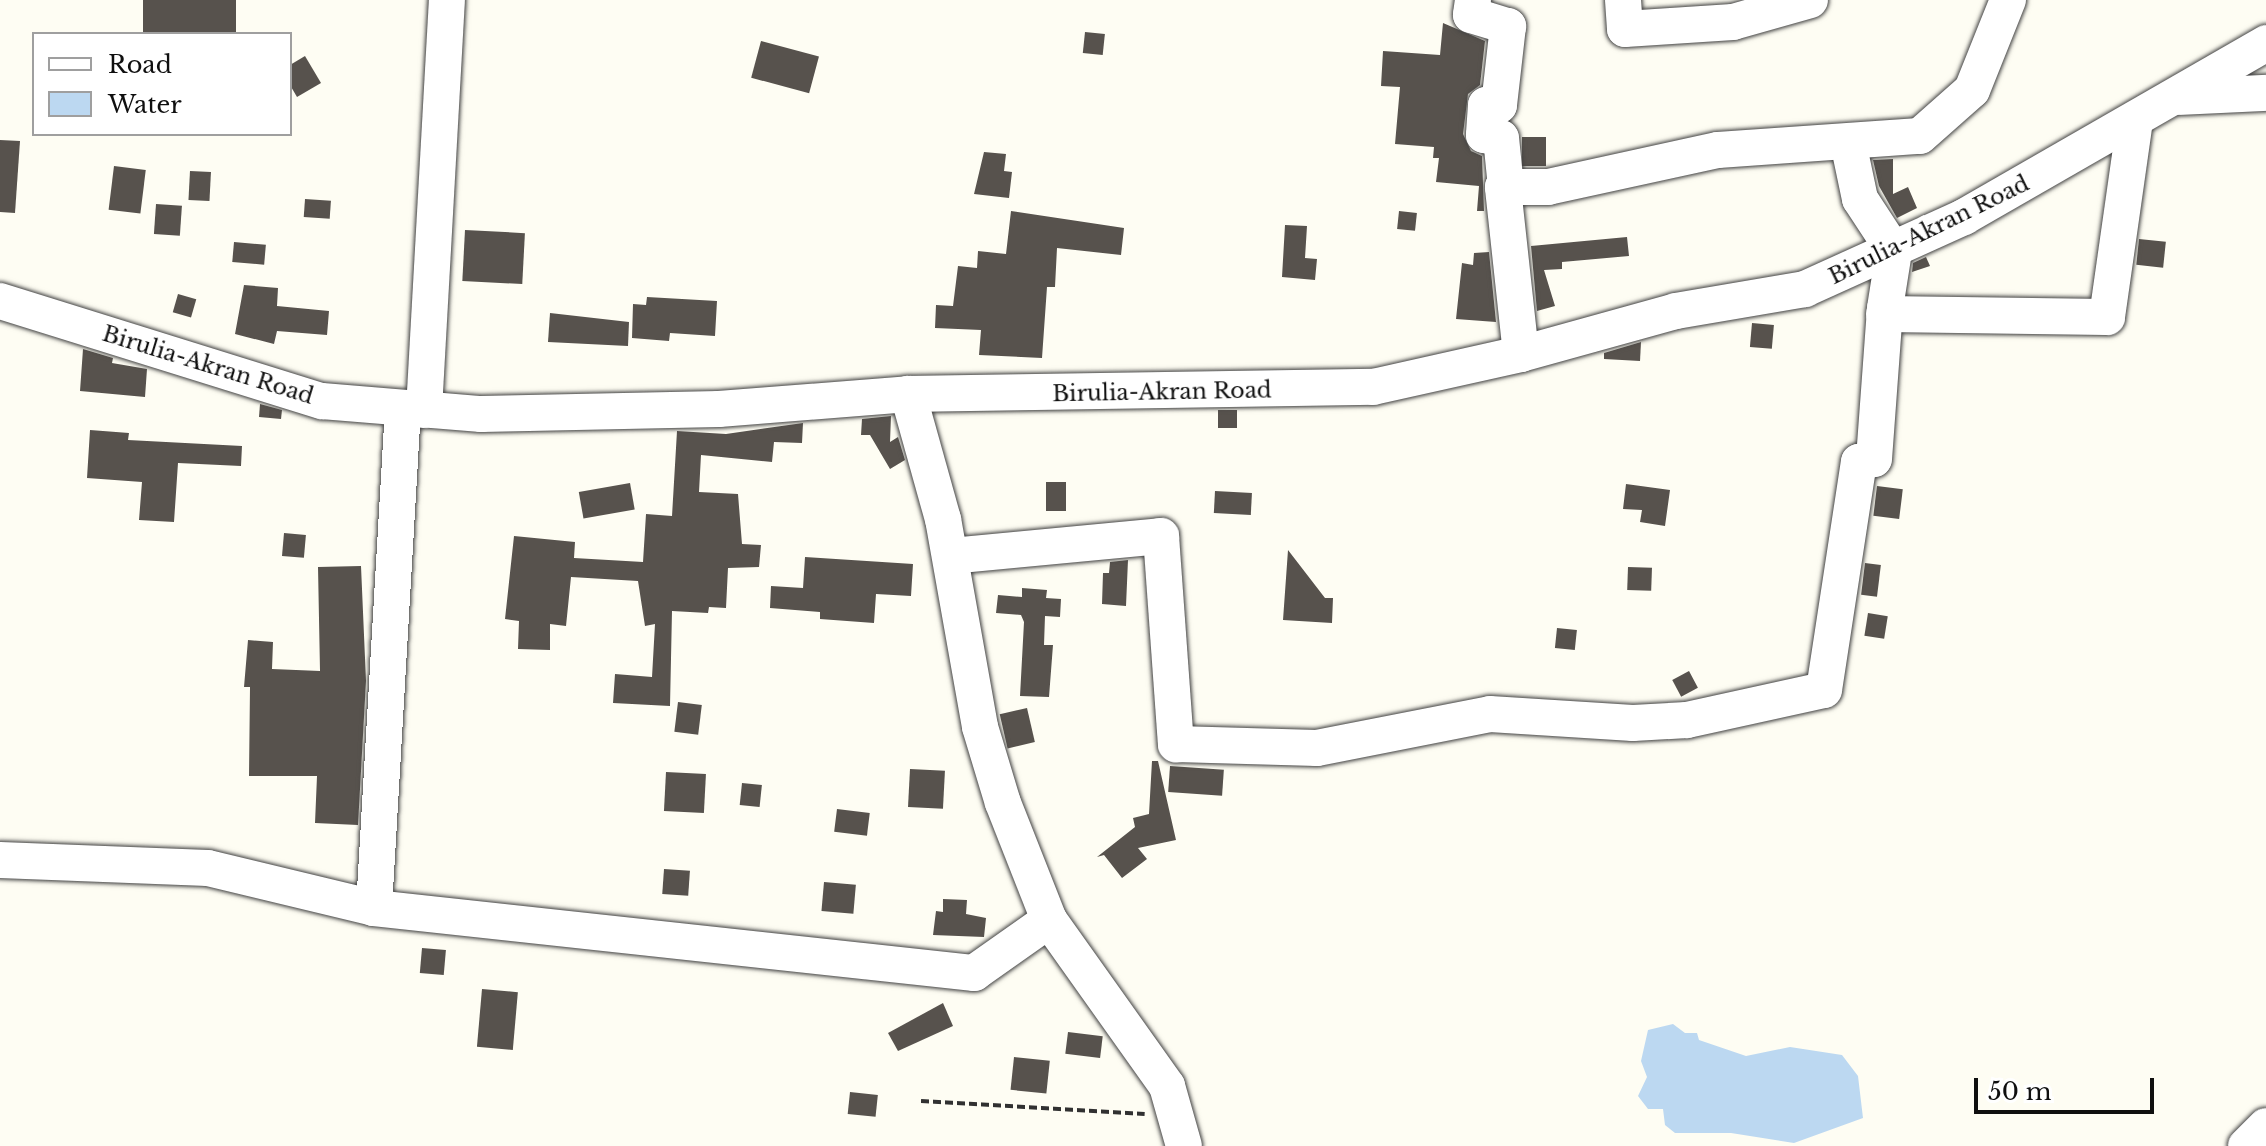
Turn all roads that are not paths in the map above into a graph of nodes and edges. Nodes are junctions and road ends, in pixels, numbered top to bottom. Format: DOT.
graph roads {
  1 [pos="447,0"];
  2 [pos="1473,0"];
  3 [pos="1623,0"];
  4 [pos="1810,0"];
  5 [pos="2008,0"];
  6 [pos="2266,43"];
  7 [pos="2266,93"];
  8 [pos="2168,100"];
  9 [pos="2135,120"];
  10 [pos="1848,142"];
  11 [pos="1506,187"];
  12 [pos="1894,251"];
  13 [pos="0,301"];
  14 [pos="1884,314"];
  15 [pos="1521,354"];
  16 [pos="908,394"];
  17 [pos="414,409"];
  18 [pos="951,556"];
  19 [pos="0,860"];
  20 [pos="374,908"];
  21 [pos="1049,920"];
  22 [pos="2266,1126"];
  23 [pos="1180,1131"];
  24 [pos="2246,1146"];
  1 -- 17 [label="street"];
  2 -- 11 [label="street"];
  3 -- 4 [label="street"];
  5 -- 10 [label="street"];
  6 -- 8 [label="street, Birulia-Akran Road"];
  7 -- 8 [label="street"];
  8 -- 9 [label="street, Birulia-Akran Road"];
  9 -- 12 [label="street, Birulia-Akran Road"];
  9 -- 14 [label="street"];
  10 -- 11 [label="street"];
  10 -- 12 [label="street"];
  11 -- 15 [label="street"];
  12 -- 14 [label="street"];
  12 -- 15 [label="street, Birulia-Akran Road"];
  13 -- 17 [label="street, Birulia-Akran Road"];
  14 -- 18 [label="street"];
  15 -- 16 [label="street, Birulia-Akran Road"];
  16 -- 17 [label="street, Birulia-Akran Road"];
  16 -- 18 [label="street"];
  17 -- 20 [label="street"];
  18 -- 21 [label="street"];
  19 -- 20 [label="street"];
  20 -- 21 [label="street"];
  21 -- 23 [label="street"];
  22 -- 24 [label="street"];
}
